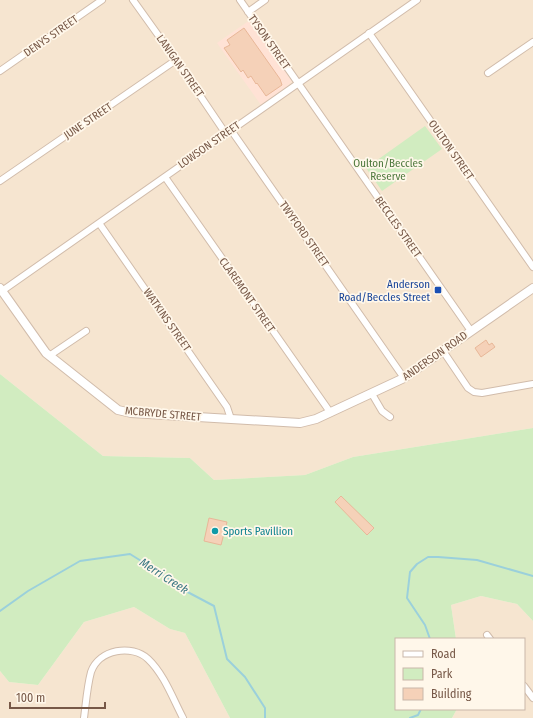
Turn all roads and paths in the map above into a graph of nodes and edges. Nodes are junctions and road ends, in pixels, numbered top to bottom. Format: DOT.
graph roads {
  1 [pos="102,0"];
  2 [pos="133,0"];
  3 [pos="240,0"];
  4 [pos="265,0"];
  5 [pos="417,0"];
  6 [pos="248,12"];
  7 [pos="369,34"];
  8 [pos="533,42"];
  9 [pos="176,60"];
  10 [pos="0,71"];
  11 [pos="488,73"];
  12 [pos="298,83"];
  13 [pos="228,132"];
  14 [pos="165,177"];
  15 [pos="0,181"];
  16 [pos="99,223"];
  17 [pos="533,267"];
  18 [pos="533,288"];
  19 [pos="1,289"];
  20 [pos="86,331"];
  21 [pos="471,331"];
  22 [pos="443,351"];
  23 [pos="49,356"];
  24 [pos="404,378"];
  25 [pos="533,384"];
  26 [pos="372,394"];
  27 [pos="330,412"];
  28 [pos="390,417"];
  29 [pos="231,419"];
  30 [pos="525,687"];
  31 [pos="533,698"];
  32 [pos="84,718"];
  33 [pos="183,718"];
  1 -- 10 [label="street, DENYS STREET"];
  2 -- 9 [label="street, LANIGAN STREET"];
  3 -- 6 [label="street, TYSON STREET"];
  4 -- 6 [label="street"];
  5 -- 7 [label="street, LOWSON STREET"];
  6 -- 12 [label="street, TYSON STREET"];
  7 -- 12 [label="street, LOWSON STREET"];
  7 -- 17 [label="street, OULTON STREET"];
  8 -- 11 [label="street"];
  9 -- 13 [label="street, LANIGAN STREET"];
  9 -- 15 [label="street, JUNE STREET"];
  12 -- 13 [label="street, LOWSON STREET"];
  12 -- 21 [label="street, BECCLES STREET"];
  13 -- 14 [label="street, LOWSON STREET"];
  13 -- 24 [label="street, TWYFORD STREET"];
  14 -- 16 [label="street, LOWSON STREET"];
  14 -- 27 [label="street, CLAREMONT STREET"];
  16 -- 19 [label="street, LOWSON STREET"];
  16 -- 29 [label="street, WATKINS STREET"];
  18 -- 21 [label="street, ANDERSON ROAD"];
  19 -- 23 [label="street, MCBRYDE STREET"];
  20 -- 23 [label="street"];
  21 -- 22 [label="street, ANDERSON ROAD"];
  22 -- 24 [label="street, ANDERSON ROAD"];
  22 -- 25 [label="street"];
  23 -- 29 [label="street, MCBRYDE STREET"];
  24 -- 26 [label="street, ANDERSON ROAD"];
  26 -- 27 [label="street, ANDERSON ROAD"];
  26 -- 28 [label="street"];
  27 -- 29 [label="street, MCBRYDE STREET"];
  30 -- 31 [label="street"];
  32 -- 33 [label="street"];
}
